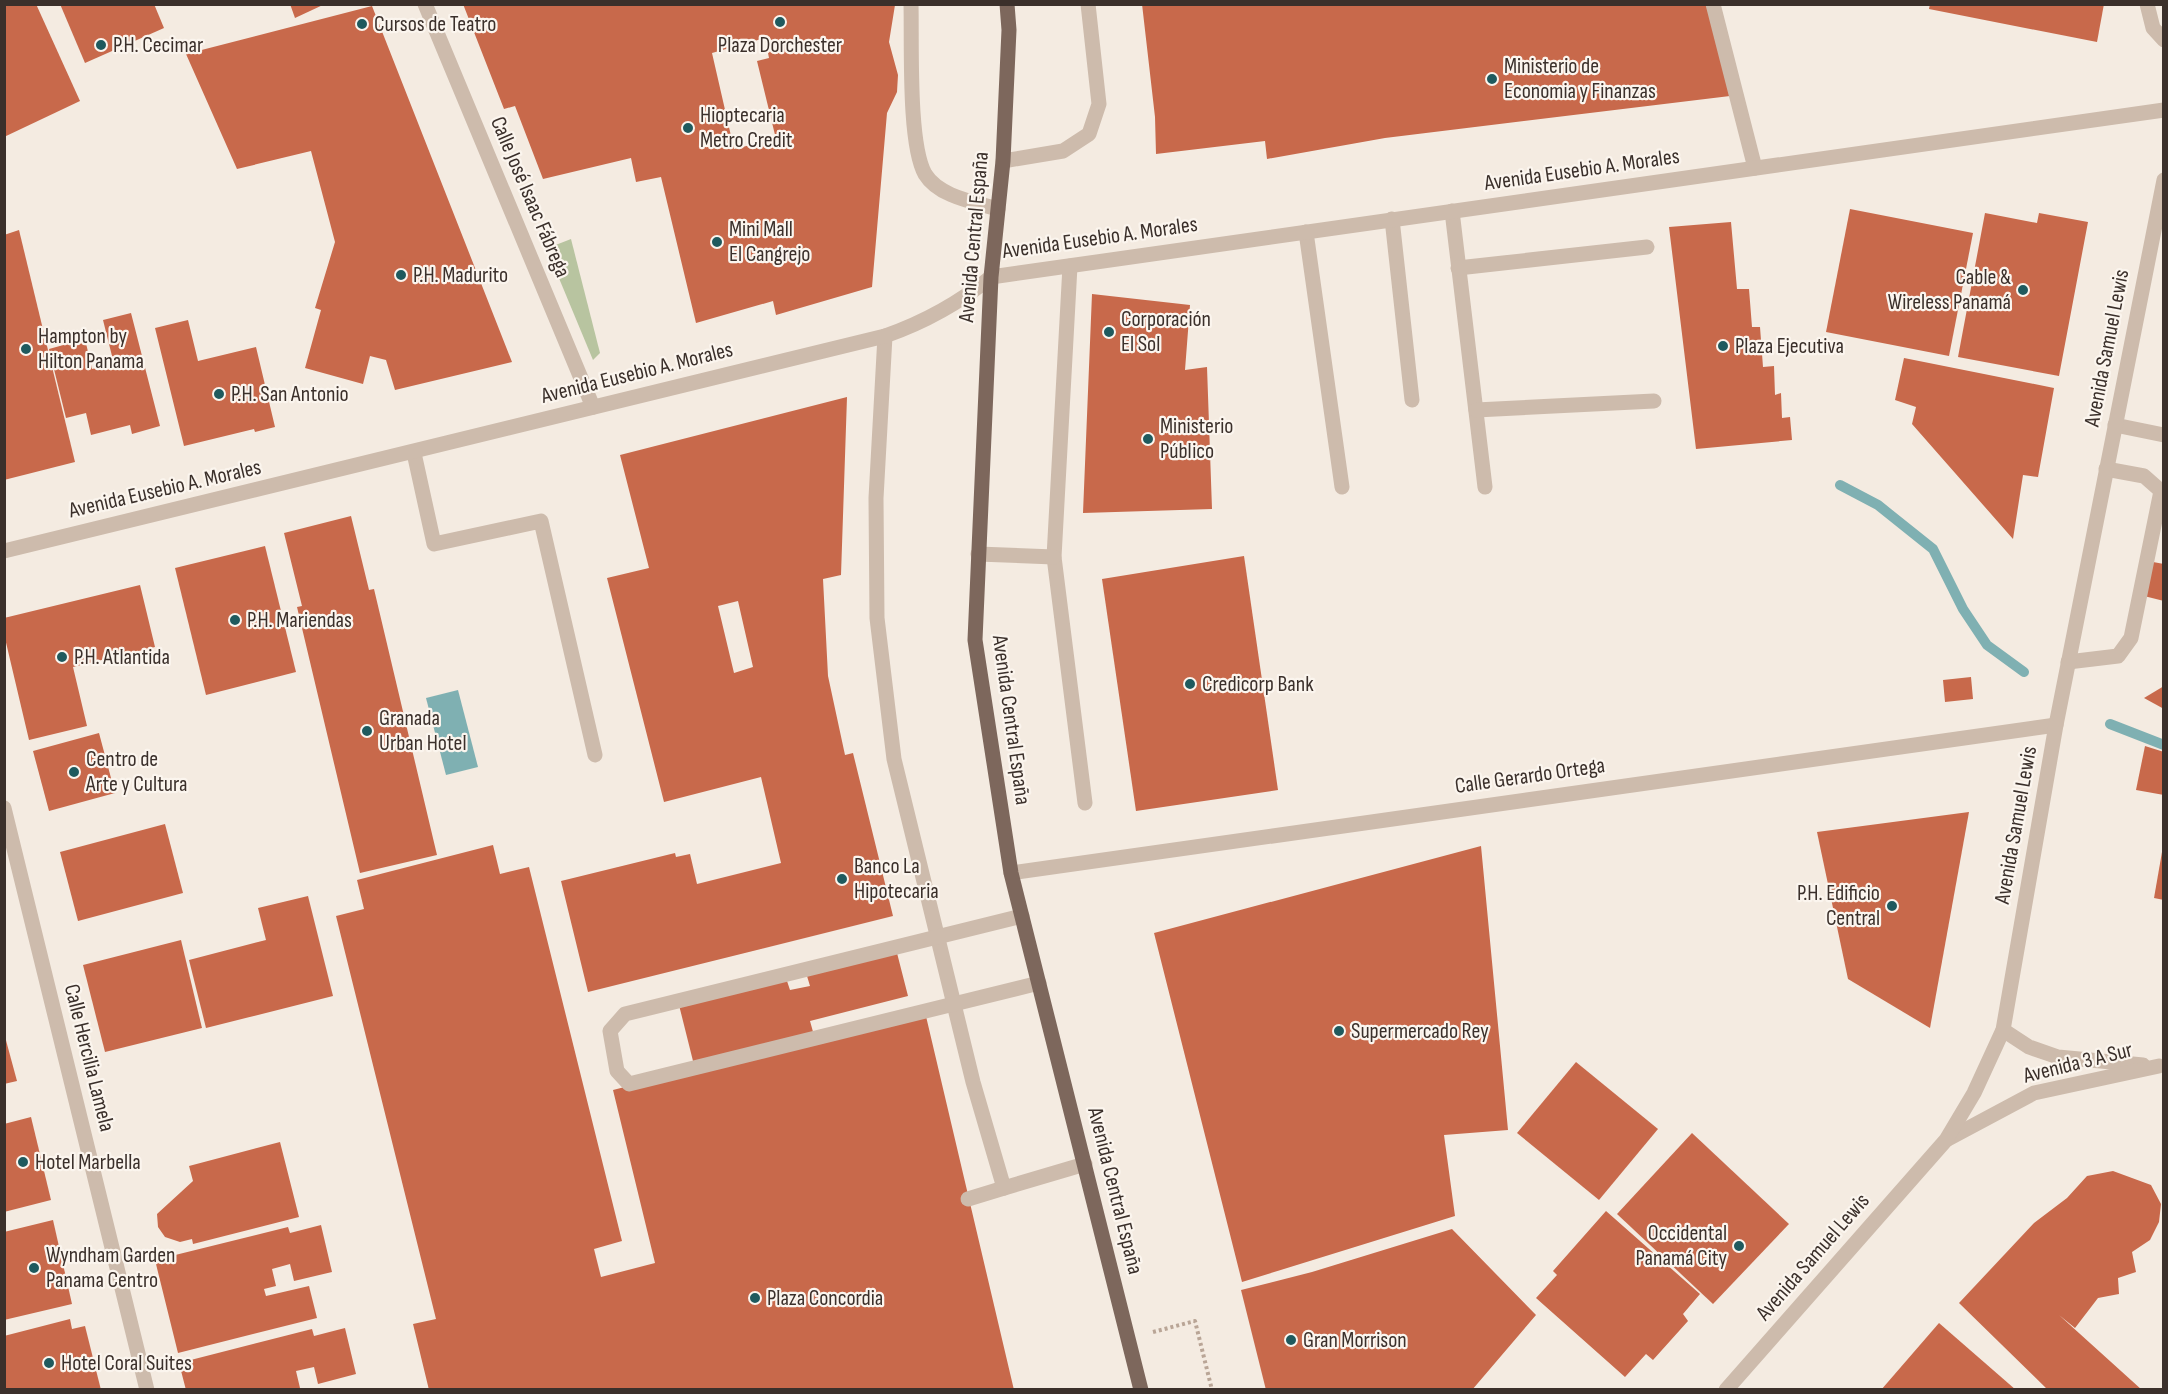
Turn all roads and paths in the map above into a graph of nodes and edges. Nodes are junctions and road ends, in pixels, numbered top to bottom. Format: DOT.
graph roads {
  1 [pos="425,4"];
  2 [pos="911,4"];
  3 [pos="1007,4"];
  4 [pos="1088,4"];
  5 [pos="1713,4"];
  6 [pos="2147,4"];
  7 [pos="2163,40"];
  8 [pos="2163,110"];
  9 [pos="1003,161"];
  10 [pos="1755,168"];
  11 [pos="2163,180"];
  12 [pos="998,209"];
  13 [pos="1452,211"];
  14 [pos="1392,219"];
  15 [pos="1306,232"];
  16 [pos="1647,247"];
  17 [pos="1070,266"];
  18 [pos="1458,268"];
  19 [pos="991,277"];
  20 [pos="885,336"];
  21 [pos="1412,400"];
  22 [pos="1654,400"];
  23 [pos="594,407"];
  24 [pos="1476,410"];
  25 [pos="2115,425"];
  26 [pos="2163,435"];
  27 [pos="414,453"];
  28 [pos="2106,469"];
  29 [pos="1341,487"];
  30 [pos="1485,487"];
  31 [pos="4,551"];
  32 [pos="978,554"];
  33 [pos="1054,557"];
  34 [pos="2068,662"];
  35 [pos="2056,725"];
  36 [pos="595,755"];
  37 [pos="1085,803"];
  38 [pos="4,808"];
  39 [pos="1011,873"];
  40 [pos="1022,916"];
  41 [pos="938,936"];
  42 [pos="1039,983"];
  43 [pos="954,1004"];
  44 [pos="2003,1030"];
  45 [pos="2161,1066"];
  46 [pos="1946,1140"];
  47 [pos="1085,1164"];
  48 [pos="1004,1188"];
  49 [pos="968,1199"];
  50 [pos="1127,1338"];
  51 [pos="147,1389"];
  52 [pos="1141,1389"];
  53 [pos="1212,1389"];
  54 [pos="1726,1389"];
  1 -- 23 [label="street, Calle José Isaac Fábrega"];
  2 -- 12 [label="street"];
  3 -- 9 [label="main road, Avenida Central España"];
  4 -- 9 [label="street"];
  5 -- 10 [label="street"];
  6 -- 7 [label="street"];
  8 -- 10 [label="street, Avenida Eusebio A. Morales"];
  9 -- 12 [label="main road, Avenida Central España"];
  10 -- 13 [label="street, Avenida Eusebio A. Morales"];
  11 -- 25 [label="street, Avenida Samuel Lewis"];
  12 -- 19 [label="main road, Avenida Central España"];
  13 -- 14 [label="street, Avenida Eusebio A. Morales"];
  13 -- 18 [label="street"];
  14 -- 15 [label="street, Avenida Eusebio A. Morales"];
  14 -- 21 [label="street"];
  15 -- 17 [label="street, Avenida Eusebio A. Morales"];
  15 -- 29 [label="street"];
  16 -- 18 [label="street"];
  17 -- 19 [label="street, Avenida Eusebio A. Morales"];
  17 -- 33 [label="street"];
  18 -- 24 [label="street"];
  19 -- 20 [label="street, Avenida Eusebio A. Morales"];
  19 -- 32 [label="main road, Avenida Central España"];
  20 -- 23 [label="street, Avenida Eusebio A. Morales"];
  20 -- 41 [label="street"];
  22 -- 24 [label="street"];
  23 -- 27 [label="street, Avenida Eusebio A. Morales"];
  24 -- 30 [label="street"];
  25 -- 26 [label="street"];
  25 -- 28 [label="street, Avenida Samuel Lewis"];
  27 -- 31 [label="street, Avenida Eusebio A. Morales"];
  27 -- 36 [label="street"];
  28 -- 34 [label="street, Avenida Samuel Lewis"];
  28 -- 34 [label="street"];
  32 -- 33 [label="street"];
  32 -- 39 [label="main road, Avenida Central España"];
  33 -- 37 [label="street"];
  34 -- 35 [label="street, Avenida Samuel Lewis"];
  35 -- 39 [label="street, Calle Gerardo Ortega"];
  35 -- 44 [label="street, Avenida Samuel Lewis"];
  38 -- 51 [label="street, Calle Hercilia Lamela"];
  39 -- 40 [label="main road, Avenida Central España"];
  40 -- 41 [label="street"];
  40 -- 42 [label="main road, Avenida Central España"];
  41 -- 43 [label="street"];
  41 -- 43 [label="street"];
  42 -- 43 [label="street"];
  42 -- 47 [label="main road, Avenida Central España"];
  43 -- 48 [label="street"];
  44 -- 45 [label="street, Avenida 3 A Sur"];
  44 -- 46 [label="street, Avenida Samuel Lewis"];
  45 -- 46 [label="street, Avenida 3 A Sur"];
  46 -- 54 [label="street, Avenida Samuel Lewis"];
  47 -- 48 [label="street"];
  47 -- 50 [label="main road, Avenida Central España"];
  48 -- 49 [label="street"];
  50 -- 52 [label="main road, Avenida Central España"];
  50 -- 53 [label="path"];
}
